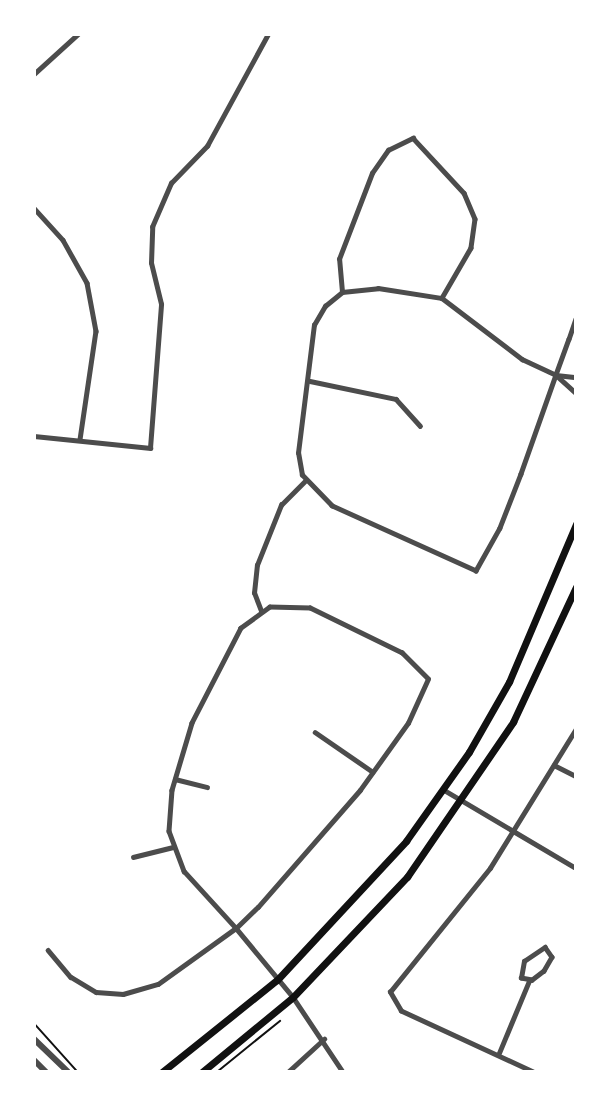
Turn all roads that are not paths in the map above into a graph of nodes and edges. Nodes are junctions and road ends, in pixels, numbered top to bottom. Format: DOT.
graph roads {
  1 [pos="78,34"];
  2 [pos="268,34"];
  3 [pos="34,74"];
  4 [pos="34,208"];
  5 [pos="342,292"];
  6 [pos="442,298"];
  7 [pos="576,319"];
  8 [pos="556,375"];
  9 [pos="576,377"];
  10 [pos="310,381"];
  11 [pos="576,393"];
  12 [pos="420,426"];
  13 [pos="34,436"];
  14 [pos="80,441"];
  15 [pos="305,481"];
  16 [pos="576,524"];
  17 [pos="576,587"];
  18 [pos="261,610"];
  19 [pos="576,729"];
  20 [pos="315,732"];
  21 [pos="555,765"];
  22 [pos="374,772"];
  23 [pos="576,776"];
  24 [pos="175,779"];
  25 [pos="207,787"];
  26 [pos="444,790"];
  27 [pos="461,802"];
  28 [pos="511,835"];
  29 [pos="173,847"];
  30 [pos="133,857"];
  31 [pos="576,868"];
  32 [pos="236,928"];
  33 [pos="48,950"];
  34 [pos="277,980"];
  35 [pos="529,981"];
  36 [pos="293,997"];
  37 [pos="34,1039"];
  38 [pos="324,1039"];
  39 [pos="499,1053"];
  40 [pos="34,1060"];
  41 [pos="46,1071"];
  42 [pos="68,1071"];
  43 [pos="162,1071"];
  44 [pos="202,1071"];
  45 [pos="288,1071"];
  46 [pos="343,1071"];
  47 [pos="533,1071"];
  1 -- 3 [label="street"];
  2 -- 14 [label="street"];
  4 -- 14 [label="street"];
  5 -- 6 [label="street"];
  5 -- 6 [label="street"];
  5 -- 10 [label="street"];
  6 -- 8 [label="street"];
  7 -- 8 [label="street"];
  8 -- 9 [label="street"];
  8 -- 11 [label="street"];
  8 -- 15 [label="street"];
  10 -- 12 [label="street"];
  10 -- 15 [label="street"];
  13 -- 14 [label="street"];
  15 -- 18 [label="street"];
  16 -- 26 [label="main road"];
  17 -- 27 [label="main road"];
  18 -- 22 [label="street"];
  18 -- 24 [label="street"];
  19 -- 21 [label="street"];
  20 -- 22 [label="street"];
  21 -- 23 [label="street"];
  21 -- 28 [label="street"];
  22 -- 32 [label="street"];
  24 -- 25 [label="street"];
  24 -- 29 [label="street"];
  26 -- 27 [label="street"];
  26 -- 34 [label="main road"];
  27 -- 28 [label="street"];
  27 -- 36 [label="main road"];
  28 -- 31 [label="street"];
  28 -- 39 [label="street"];
  29 -- 30 [label="street"];
  29 -- 32 [label="street"];
  32 -- 33 [label="street"];
  32 -- 34 [label="street"];
  34 -- 36 [label="street"];
  34 -- 43 [label="main road"];
  35 -- 35 [label="street"];
  35 -- 39 [label="street"];
  36 -- 38 [label="street"];
  36 -- 44 [label="main road"];
  37 -- 42 [label="street"];
  38 -- 45 [label="street"];
  38 -- 46 [label="street"];
  39 -- 47 [label="street"];
  40 -- 41 [label="street"];
}
